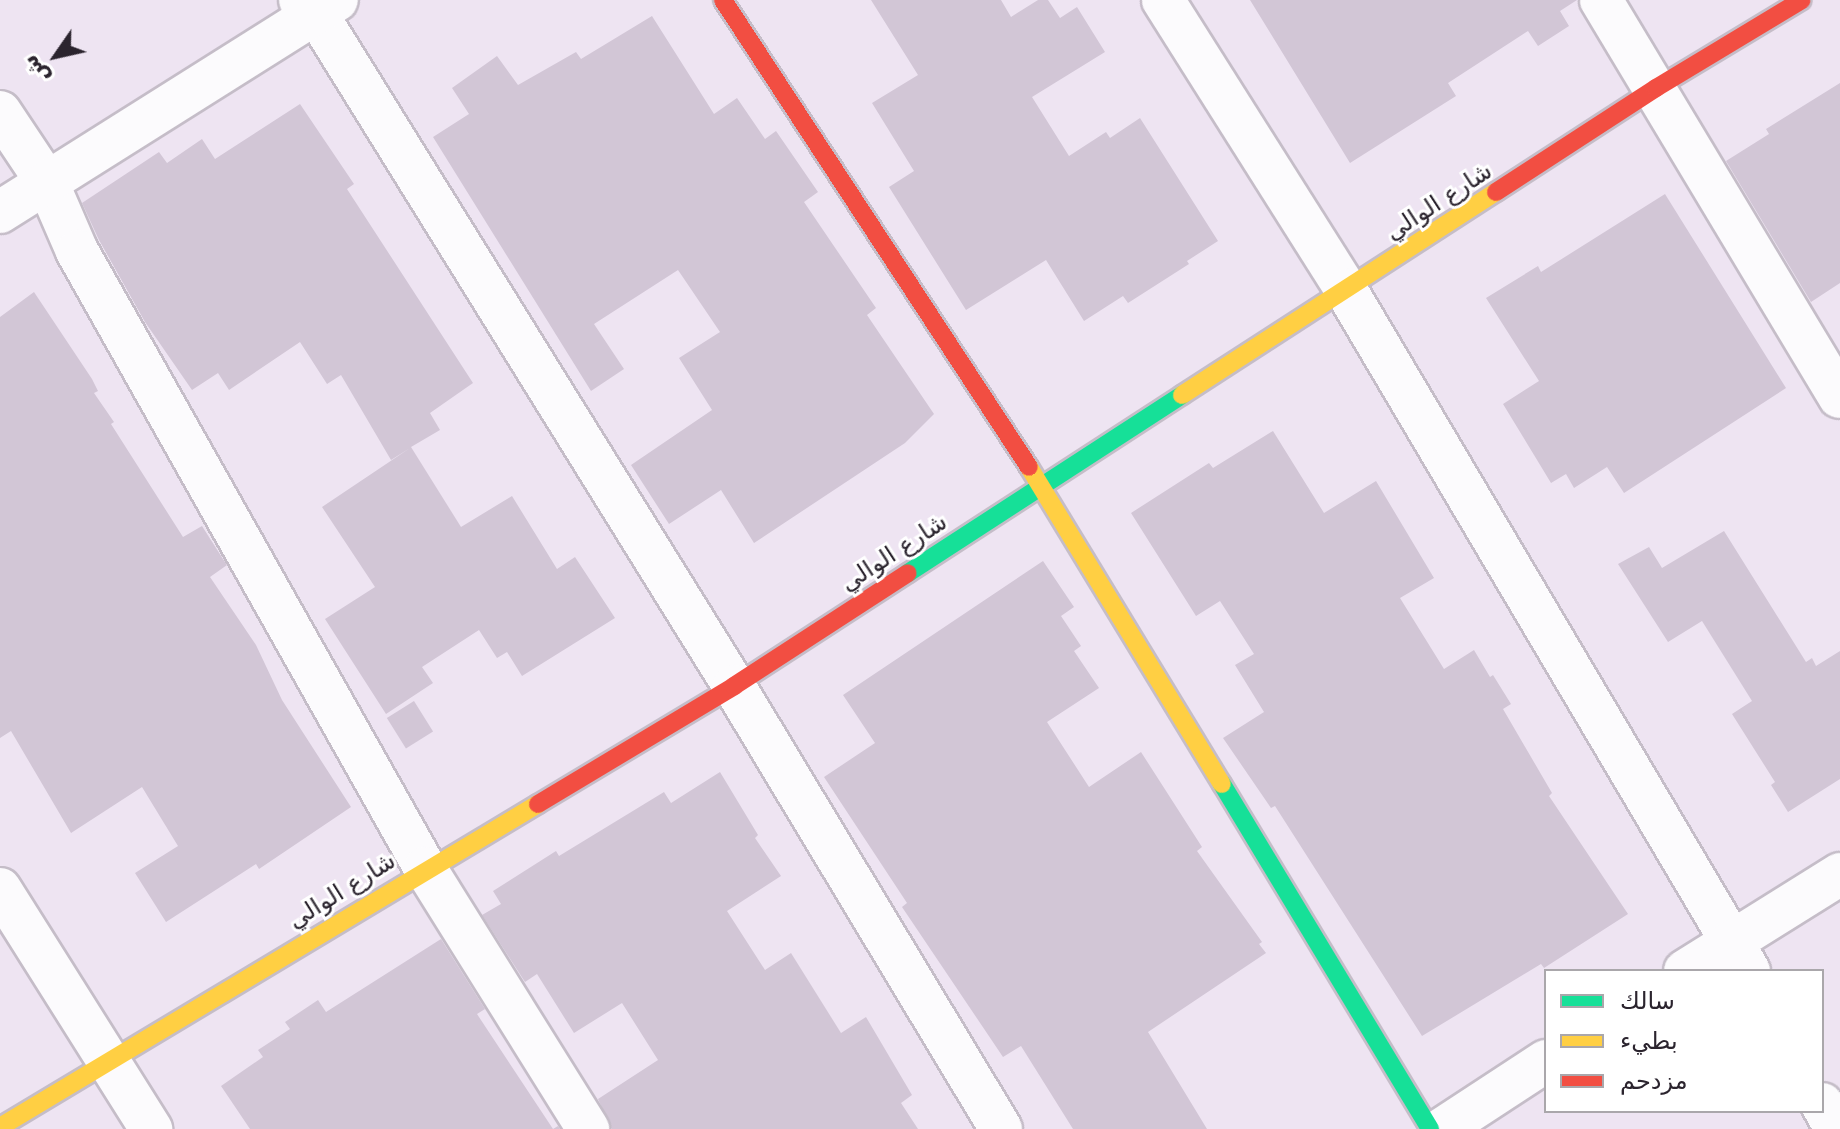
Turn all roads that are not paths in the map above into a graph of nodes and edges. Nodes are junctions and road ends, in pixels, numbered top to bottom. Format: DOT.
graph roads {
  1 [pos="723,0"];
  2 [pos="1163,0"];
  3 [pos="1601,0"];
  4 [pos="1802,0"];
  5 [pos="318,4"];
  6 [pos="1656,88"];
  7 [pos="0,112"];
  8 [pos="48,184"];
  9 [pos="0,212"];
  10 [pos="1346,290"];
  11 [pos="1840,397"];
  12 [pos="1042,486"];
  13 [pos="734,686"];
  14 [pos="425,868"];
  15 [pos="1840,874"];
  16 [pos="0,889"];
  17 [pos="1740,956"];
  18 [pos="1692,969"];
  19 [pos="111,1062"];
  20 [pos="1544,1062"];
  21 [pos="1824,1108"];
  22 [pos="0,1127"];
  23 [pos="151,1129"];
  24 [pos="588,1129"];
  25 [pos="1001,1129"];
  26 [pos="1430,1129"];
  27 [pos="1442,1129"];
  28 [pos="1836,1129"];
  1 -- 12 [label="main road"];
  2 -- 10 [label="street"];
  3 -- 6 [label="street"];
  4 -- 6 [label="main road, شارع الوالي"];
  5 -- 8 [label="street"];
  5 -- 13 [label="street"];
  6 -- 10 [label="main road, شارع الوالي"];
  6 -- 11 [label="street"];
  7 -- 8 [label="street"];
  8 -- 9 [label="street"];
  8 -- 14 [label="street"];
  10 -- 12 [label="main road, شارع الوالي"];
  10 -- 17 [label="street"];
  12 -- 13 [label="main road, شارع الوالي"];
  12 -- 26 [label="main road"];
  13 -- 14 [label="main road, شارع الوالي"];
  13 -- 25 [label="street"];
  14 -- 19 [label="main road, شارع الوالي"];
  14 -- 24 [label="street"];
  15 -- 17 [label="street"];
  16 -- 19 [label="street"];
  17 -- 18 [label="street"];
  19 -- 22 [label="main road, شارع الوالي"];
  19 -- 23 [label="street"];
  20 -- 27 [label="street"];
  21 -- 28 [label="street"];
}
